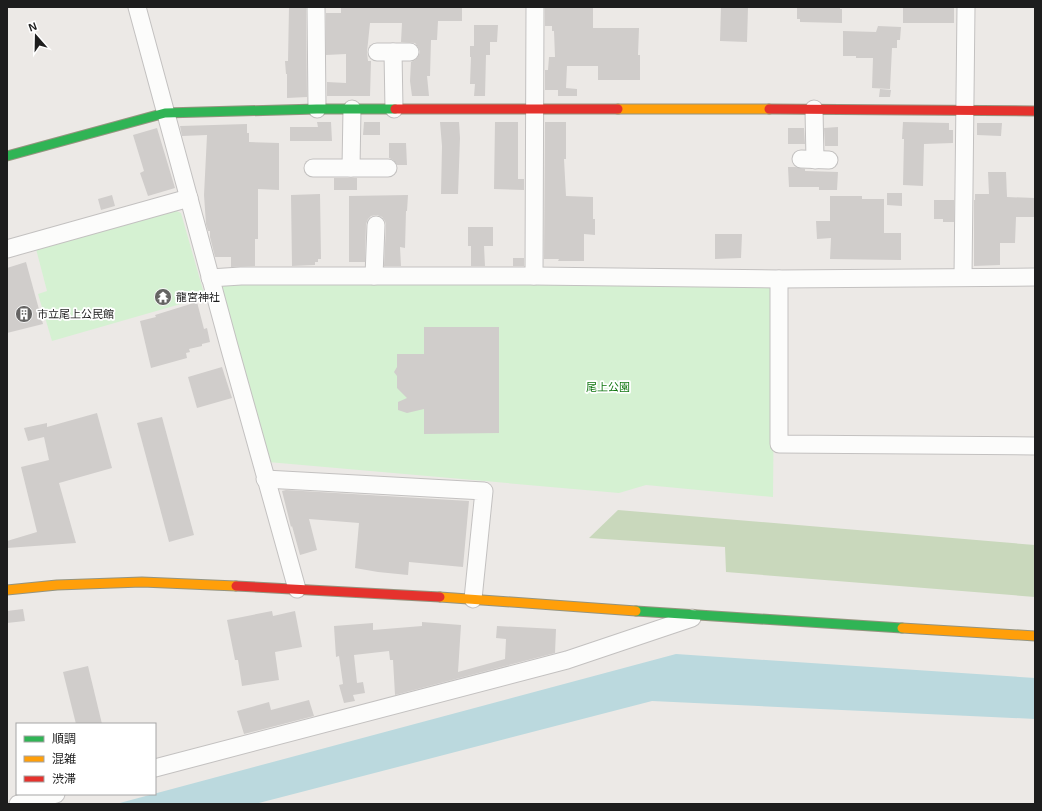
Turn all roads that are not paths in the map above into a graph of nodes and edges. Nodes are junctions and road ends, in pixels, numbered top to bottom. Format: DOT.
graph roads {
  1 [pos="137,7"];
  2 [pos="316,7"];
  3 [pos="536,7"];
  4 [pos="966,7"];
  5 [pos="394,52"];
  6 [pos="536,108"];
  7 [pos="317,109"];
  8 [pos="352,109"];
  9 [pos="394,109"];
  10 [pos="814,109"];
  11 [pos="964,111"];
  12 [pos="1035,111"];
  13 [pos="166,112"];
  14 [pos="7,156"];
  15 [pos="815,160"];
  16 [pos="313,168"];
  17 [pos="351,168"];
  18 [pos="388,168"];
  19 [pos="189,198"];
  20 [pos="376,225"];
  21 [pos="7,249"];
  22 [pos="374,276"];
  23 [pos="534,276"];
  24 [pos="963,277"];
  25 [pos="1035,277"];
  26 [pos="210,278"];
  27 [pos="779,279"];
  28 [pos="1035,446"];
  29 [pos="265,478"];
  30 [pos="297,589"];
  31 [pos="7,590"];
  32 [pos="473,600"];
  33 [pos="699,616"];
  34 [pos="1035,636"];
  35 [pos="156,768"];
  36 [pos="52,795"];
  37 [pos="18,804"];
  1 -- 13 [label="street"];
  2 -- 7 [label="street"];
  3 -- 6 [label="street"];
  4 -- 11 [label="street"];
  5 -- 9 [label="street"];
  6 -- 9 [label="street"];
  6 -- 10 [label="street"];
  6 -- 23 [label="street"];
  7 -- 8 [label="street"];
  7 -- 13 [label="street"];
  8 -- 9 [label="street"];
  8 -- 17 [label="street"];
  10 -- 11 [label="street"];
  10 -- 15 [label="street"];
  11 -- 12 [label="street"];
  11 -- 24 [label="street"];
  13 -- 14 [label="street"];
  13 -- 19 [label="street"];
  16 -- 17 [label="street"];
  17 -- 18 [label="street"];
  19 -- 21 [label="street"];
  19 -- 26 [label="street"];
  20 -- 22 [label="street"];
  22 -- 23 [label="street"];
  22 -- 26 [label="street"];
  23 -- 27 [label="street"];
  24 -- 25 [label="street"];
  24 -- 27 [label="street"];
  26 -- 29 [label="street"];
  27 -- 28 [label="street"];
  29 -- 30 [label="street"];
  29 -- 32 [label="street"];
  30 -- 31 [label="street"];
  30 -- 32 [label="street"];
  32 -- 33 [label="street"];
  33 -- 34 [label="street"];
  33 -- 35 [label="street"];
  36 -- 37 [label="street"];
}
